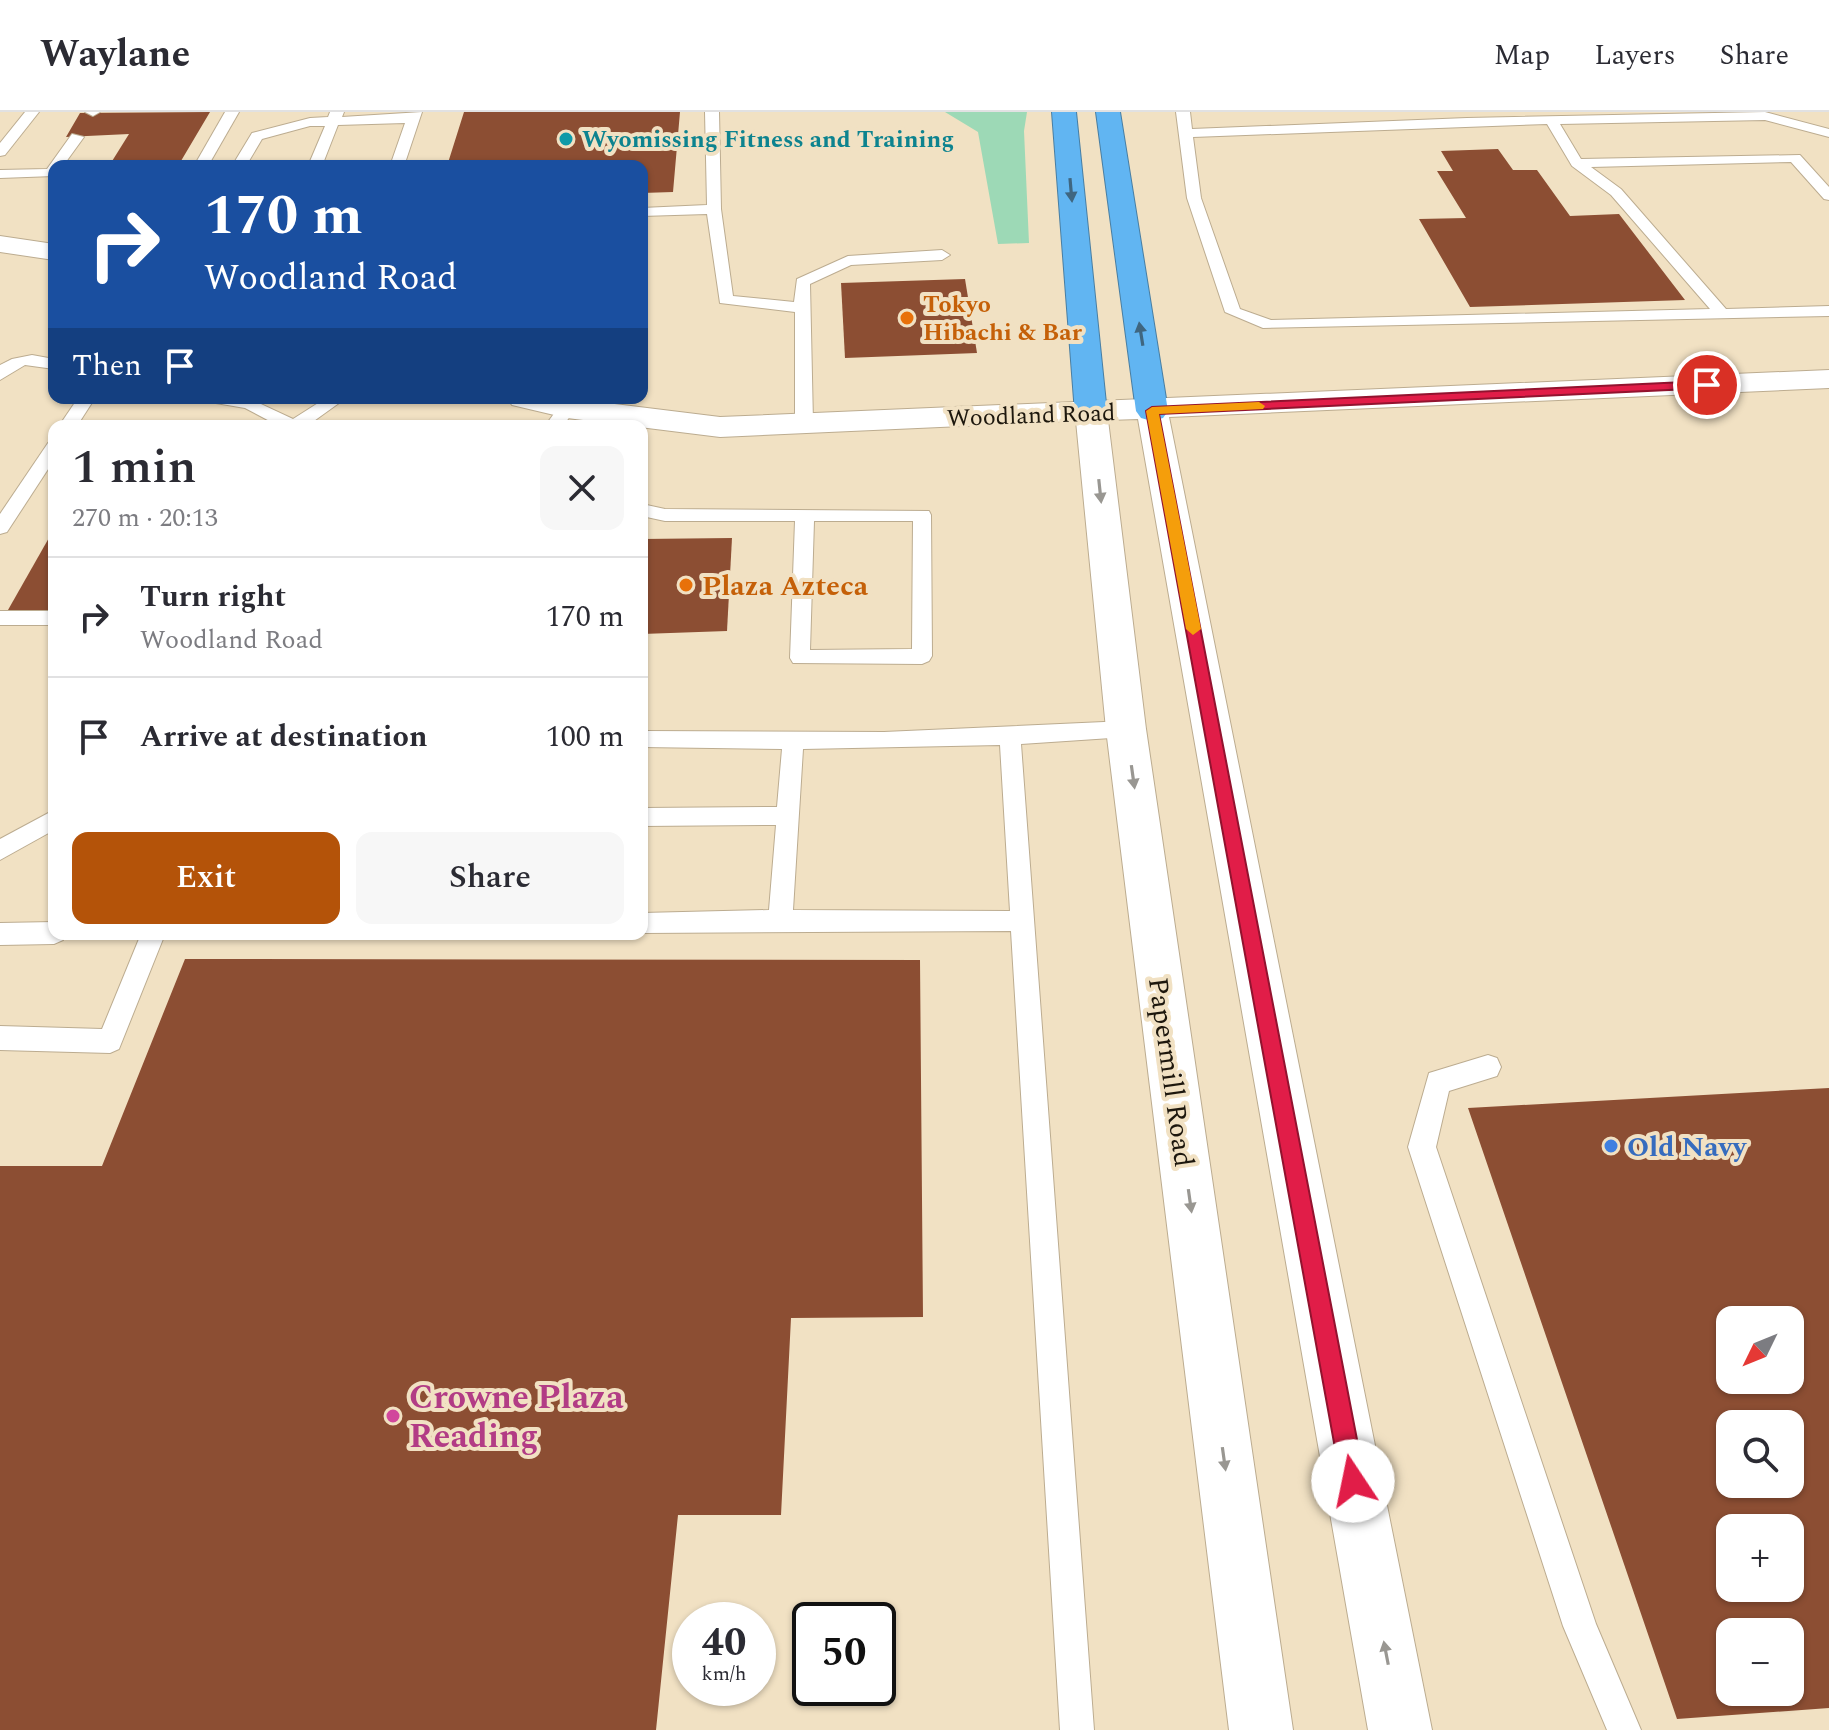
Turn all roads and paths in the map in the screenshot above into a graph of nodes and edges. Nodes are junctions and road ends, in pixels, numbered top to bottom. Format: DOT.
graph roads {
  1 [pos="32,112"];
  2 [pos="232,112"];
  3 [pos="712,112"];
  4 [pos="1064,112"];
  5 [pos="1108,112"];
  6 [pos="1183,112"];
  7 [pos="335,116"];
  8 [pos="414,116"];
  9 [pos="1463,117"];
  10 [pos="1392,118"];
  11 [pos="1551,120"];
  12 [pos="1185,133"];
  13 [pos="1829,133"];
  14 [pos="77,137"];
  15 [pos="0,152"];
  16 [pos="61,160"];
  17 [pos="204,160"];
  18 [pos="243,160"];
  19 [pos="317,160"];
  20 [pos="399,160"];
  21 [pos="1577,163"];
  22 [pos="0,174"];
  23 [pos="48,174"];
  24 [pos="1829,196"];
  25 [pos="714,209"];
  26 [pos="648,212"];
  27 [pos="0,244"];
  28 [pos="48,251"];
  29 [pos="942,255"];
  30 [pos="802,308"];
  31 [pos="1829,311"];
  32 [pos="1723,315"];
  33 [pos="48,362"];
  34 [pos="0,375"];
  35 [pos="1829,379"];
  36 [pos="250,404"];
  37 [pos="329,404"];
  38 [pos="535,404"];
  39 [pos="1152,411"];
  40 [pos="1091,413"];
  41 [pos="560,417"];
  42 [pos="282,420"];
  43 [pos="303,420"];
  44 [pos="608,420"];
  45 [pos="648,422"];
  46 [pos="804,423"];
  47 [pos="48,456"];
  48 [pos="648,511"];
  49 [pos="805,515"];
  50 [pos="0,528"];
  51 [pos="0,618"];
  52 [pos="48,618"];
  53 [pos="1126,729"];
  54 [pos="1010,738"];
  55 [pos="648,739"];
  56 [pos="793,742"];
  57 [pos="787,816"];
  58 [pos="648,817"];
  59 [pos="48,823"];
  60 [pos="0,850"];
  61 [pos="780,920"];
  62 [pos="1022,921"];
  63 [pos="648,923"];
  64 [pos="48,933"];
  65 [pos="0,934"];
  66 [pos="151,940"];
  67 [pos="0,1038"];
  68 [pos="1488,1067"];
  69 [pos="1077,1730"];
  70 [pos="1261,1730"];
  71 [pos="1400,1730"];
  72 [pos="1624,1730"];
  1 -- 15 [label="lane"];
  2 -- 17 [label="lane"];
  3 -- 25 [label="lane"];
  4 -- 40 [label="highway, one-way"];
  39 -- 5 [label="highway, one-way"];
  6 -- 12 [label="lane"];
  7 -- 8 [label="lane"];
  7 -- 18 [label="lane"];
  7 -- 19 [label="lane"];
  8 -- 20 [label="lane"];
  9 -- 10 [label="lane"];
  9 -- 11 [label="lane"];
  10 -- 12 [label="lane"];
  11 -- 13 [label="lane"];
  11 -- 21 [label="lane"];
  12 -- 32 [label="lane"];
  14 -- 16 [label="lane"];
  21 -- 24 [label="lane"];
  21 -- 32 [label="lane"];
  22 -- 23 [label="lane"];
  25 -- 26 [label="lane"];
  25 -- 30 [label="lane"];
  27 -- 28 [label="main road"];
  29 -- 30 [label="lane"];
  30 -- 46 [label="lane"];
  31 -- 32 [label="lane"];
  33 -- 34 [label="lane"];
  35 -- 39 [label="main road, Woodland Road"];
  36 -- 42 [label="lane"];
  37 -- 43 [label="lane"];
  38 -- 41 [label="main road, Woodland Road"];
  39 -- 40 [label="main road, Woodland Road"];
  71 -- 39 [label="main road, one-way"];
  40 -- 46 [label="main road, Woodland Road"];
  40 -- 53 [label="main road, Papermill Road, one-way"];
  41 -- 44 [label="main road, Woodland Road"];
  45 -- 46 [label="main road, Woodland Road"];
  47 -- 50 [label="lane"];
  48 -- 49 [label="lane"];
  49 -- 49 [label="lane"];
  51 -- 52 [label="lane"];
  53 -- 54 [label="lane"];
  53 -- 70 [label="main road, Papermill Road, one-way"];
  54 -- 56 [label="lane"];
  54 -- 62 [label="lane"];
  55 -- 56 [label="lane"];
  56 -- 57 [label="lane"];
  57 -- 58 [label="lane"];
  57 -- 61 [label="lane"];
  59 -- 60 [label="lane"];
  61 -- 62 [label="lane"];
  61 -- 63 [label="lane"];
  62 -- 69 [label="lane"];
  64 -- 65 [label="lane"];
  66 -- 67 [label="lane"];
  68 -- 72 [label="lane"];
}
